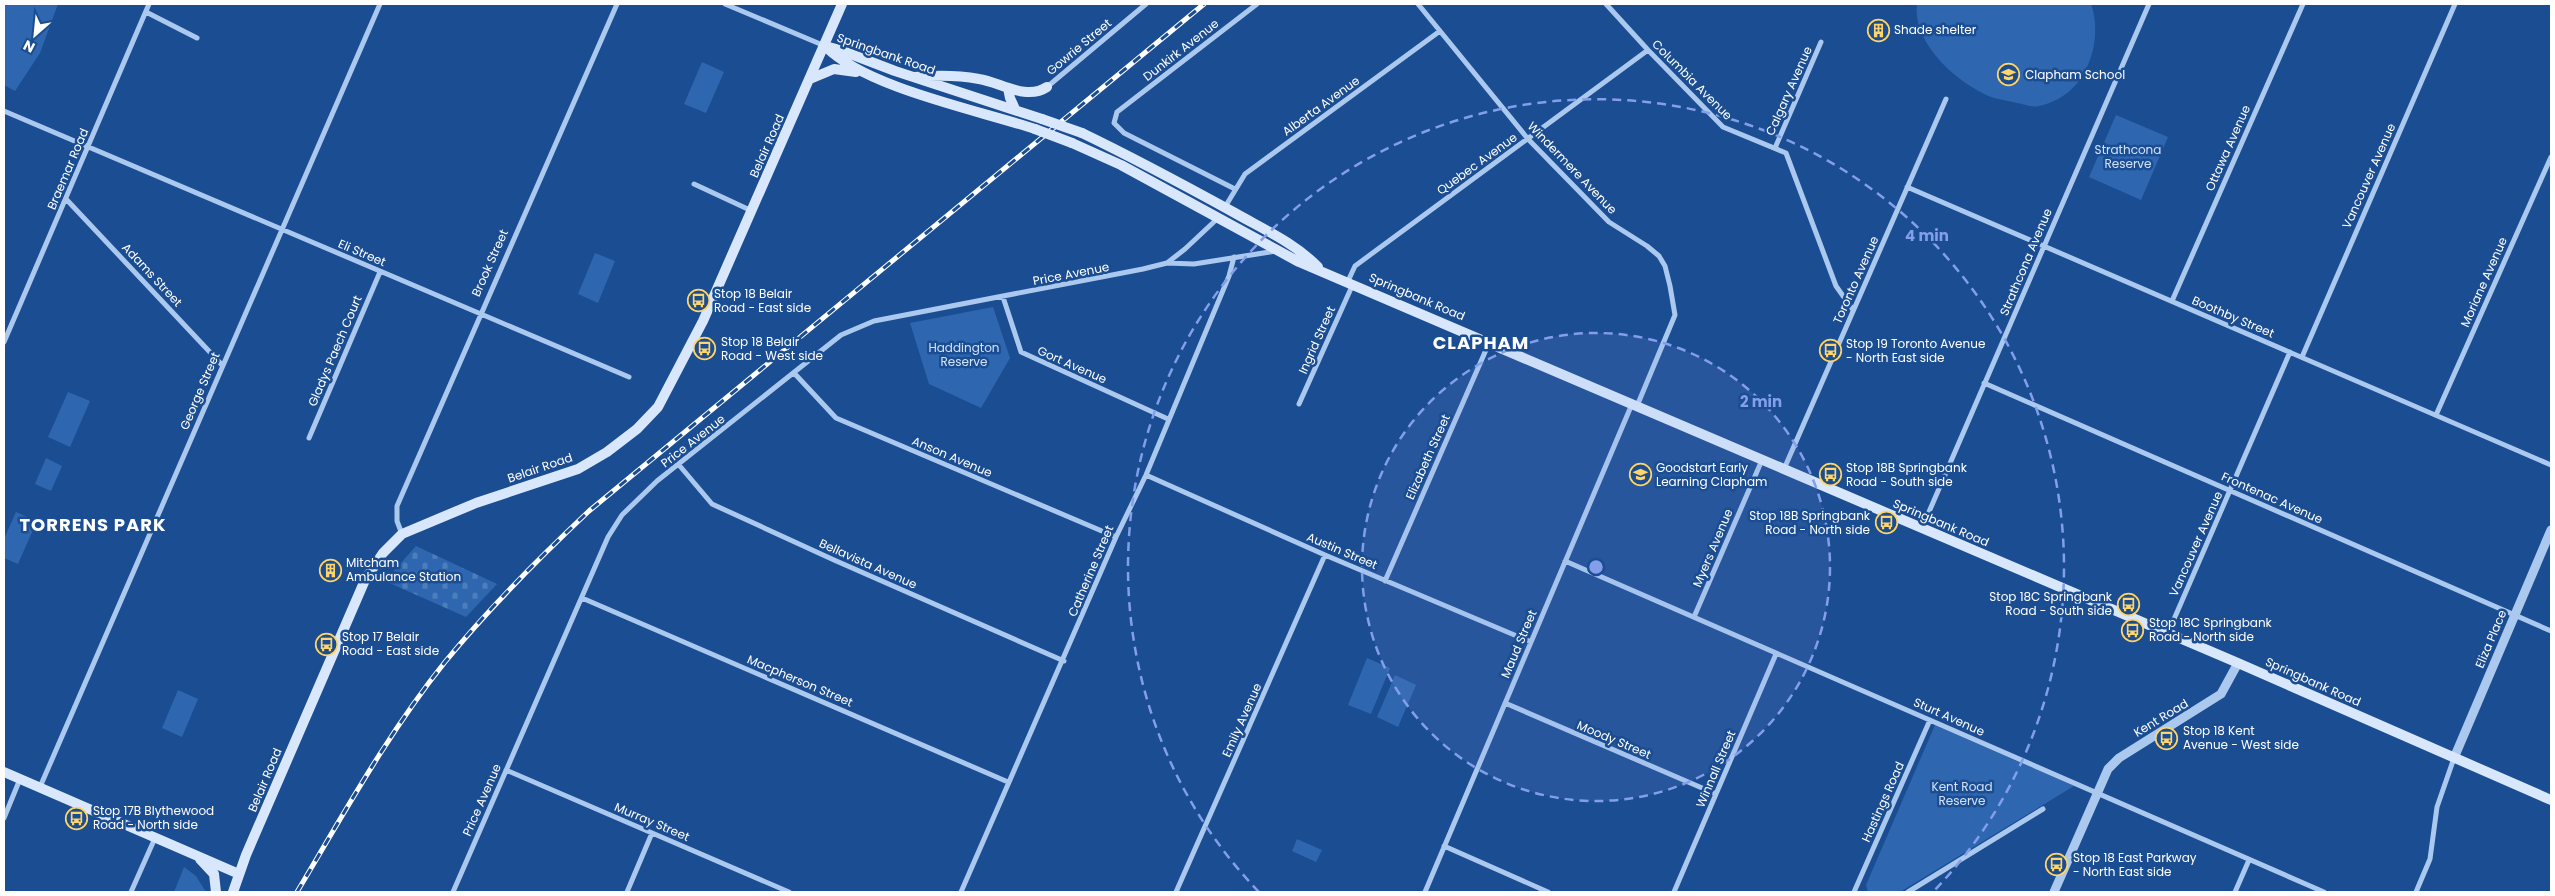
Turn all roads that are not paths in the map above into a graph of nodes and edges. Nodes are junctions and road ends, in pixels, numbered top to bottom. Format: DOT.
graph roads {
  1 [pos="149,4"];
  2 [pos="380,4"];
  3 [pos="617,4"];
  4 [pos="725,4"];
  5 [pos="842,4"];
  6 [pos="1146,4"];
  7 [pos="1257,4"];
  8 [pos="1418,4"];
  9 [pos="1606,4"];
  10 [pos="2149,4"];
  11 [pos="2303,4"];
  12 [pos="2456,4"];
  13 [pos="146,12"];
  14 [pos="1440,31"];
  15 [pos="196,38"];
  16 [pos="1821,42"];
  17 [pos="825,46"];
  18 [pos="1648,50"];
  19 [pos="867,74"];
  20 [pos="912,77"];
  21 [pos="810,79"];
  22 [pos="1046,87"];
  23 [pos="1008,88"];
  24 [pos="1946,99"];
  25 [pos="1015,110"];
  26 [pos="4,111"];
  27 [pos="1528,139"];
  28 [pos="88,148"];
  29 [pos="1775,148"];
  30 [pos="2551,157"];
  31 [pos="694,184"];
  32 [pos="1907,187"];
  33 [pos="1235,188"];
  34 [pos="66,199"];
  35 [pos="1225,207"];
  36 [pos="752,211"];
  37 [pos="1217,218"];
  38 [pos="282,230"];
  39 [pos="2044,246"];
  40 [pos="1277,251"];
  41 [pos="1234,257"];
  42 [pos="1167,263"];
  43 [pos="1320,269"];
  44 [pos="380,272"];
  45 [pos="1351,282"];
  46 [pos="1003,297"];
  47 [pos="2172,301"];
  48 [pos="1853,310"];
  49 [pos="479,313"];
  50 [pos="4,342"];
  51 [pos="1490,342"];
  52 [pos="2290,352"];
  53 [pos="2302,357"];
  54 [pos="222,365"];
  55 [pos="795,374"];
  56 [pos="629,377"];
  57 [pos="1984,383"];
  58 [pos="1299,404"];
  59 [pos="1635,405"];
  60 [pos="2436,415"];
  61 [pos="1168,419"];
  62 [pos="309,438"];
  63 [pos="1762,460"];
  64 [pos="679,465"];
  65 [pos="2551,465"];
  66 [pos="1784,469"];
  67 [pos="1146,475"];
  68 [pos="2230,491"];
  69 [pos="1922,529"];
  70 [pos="2551,530"];
  71 [pos="402,534"];
  72 [pos="1116,537"];
  73 [pos="1325,555"];
  74 [pos="1566,561"];
  75 [pos="1385,581"];
  76 [pos="582,598"];
  77 [pos="2515,616"];
  78 [pos="1694,617"];
  79 [pos="2551,631"];
  80 [pos="2168,633"];
  81 [pos="1531,642"];
  82 [pos="1776,654"];
  83 [pos="1064,661"];
  84 [pos="2238,663"];
  85 [pos="1505,703"];
  86 [pos="1930,720"];
  87 [pos="2454,758"];
  88 [pos="506,770"];
  89 [pos="4,772"];
  90 [pos="20,779"];
  91 [pos="1008,782"];
  92 [pos="40,787"];
  93 [pos="2097,793"];
  94 [pos="1716,794"];
  95 [pos="2551,800"];
  96 [pos="2043,809"];
  97 [pos="4,818"];
  98 [pos="652,833"];
  99 [pos="155,838"];
  100 [pos="1444,846"];
  101 [pos="193,853"];
  102 [pos="2249,860"];
  103 [pos="239,874"];
  104 [pos="131,892"];
  105 [pos="216,892"];
  106 [pos="233,892"];
  107 [pos="453,892"];
  108 [pos="626,892"];
  109 [pos="789,892"];
  110 [pos="961,892"];
  111 [pos="1176,892"];
  112 [pos="1425,892"];
  113 [pos="1548,892"];
  114 [pos="1674,892"];
  115 [pos="1854,892"];
  116 [pos="1908,892"];
  117 [pos="2054,892"];
  118 [pos="2235,892"];
  119 [pos="2324,892"];
  120 [pos="2416,892"];
  1 -- 13 [label="street, Braemar Road"];
  2 -- 38 [label="street, George Street"];
  3 -- 49 [label="street, Brook Street"];
  4 -- 17 [label="street"];
  5 -- 17 [label="main road, Belair Road"];
  6 -- 22 [label="street, Gowrie Street"];
  7 -- 33 [label="street, Dunkirk Avenue"];
  8 -- 14 [label="street, Windermere Avenue"];
  9 -- 18 [label="street, Columbia Avenue"];
  10 -- 39 [label="street, Strathcona Avenue"];
  11 -- 47 [label="street, Ottawa Avenue"];
  12 -- 53 [label="street, Vancouver Avenue"];
  13 -- 15 [label="street"];
  13 -- 28 [label="street, Braemar Road"];
  14 -- 27 [label="street, Windermere Avenue"];
  14 -- 33 [label="street, Alberta Avenue"];
  16 -- 29 [label="street, Calgary Avenue"];
  17 -- 19 [label="main road, Springbank Road"];
  17 -- 20 [label="main road, Springbank Road"];
  17 -- 21 [label="main road, Belair Road"];
  18 -- 27 [label="street, Quebec Avenue"];
  18 -- 29 [label="street, Columbia Avenue"];
  19 -- 21 [label="main road"];
  19 -- 37 [label="main road, Springbank Road, bridge"];
  20 -- 23 [label="main road"];
  20 -- 25 [label="main road, Springbank Road"];
  21 -- 36 [label="main road, Belair Road"];
  22 -- 23 [label="main road"];
  23 -- 25 [label="main road"];
  24 -- 32 [label="street, Toronto Avenue"];
  25 -- 35 [label="main road, Springbank Road, bridge"];
  26 -- 28 [label="street, Eli Street"];
  27 -- 45 [label="street, Quebec Avenue"];
  27 -- 59 [label="street, Windermere Avenue"];
  28 -- 34 [label="street, Braemar Road"];
  28 -- 38 [label="street, Eli Street"];
  29 -- 48 [label="street, Columbia Avenue"];
  30 -- 60 [label="street, Moriane Avenue"];
  31 -- 36 [label="street"];
  32 -- 39 [label="street, Boothby Street"];
  32 -- 48 [label="street, Toronto Avenue"];
  33 -- 35 [label="street, Alberta Avenue"];
  34 -- 50 [label="street, Braemar Road"];
  34 -- 54 [label="street, Adams Street"];
  35 -- 37 [label="main road"];
  35 -- 43 [label="main road, Springbank Road"];
  36 -- 71 [label="main road, Belair Road"];
  37 -- 40 [label="main road, Springbank Road"];
  37 -- 42 [label="street, Price Avenue"];
  38 -- 44 [label="street, Eli Street"];
  38 -- 54 [label="street, George Street"];
  39 -- 47 [label="street, Boothby Street"];
  39 -- 57 [label="street, Strathcona Avenue"];
  40 -- 41 [label="street, Price Avenue"];
  40 -- 43 [label="main road, Springbank Road"];
  41 -- 42 [label="street, Price Avenue"];
  41 -- 61 [label="street, Catherine Street"];
  42 -- 46 [label="street, Price Avenue"];
  43 -- 45 [label="main road, Springbank Road"];
  44 -- 49 [label="street, Eli Street"];
  44 -- 62 [label="street, Gladys Paech Court"];
  45 -- 51 [label="main road, Springbank Road"];
  45 -- 58 [label="street, Ingrid Street"];
  46 -- 55 [label="street, Price Avenue"];
  46 -- 61 [label="street, Gort Avenue"];
  47 -- 52 [label="street, Boothby Street"];
  48 -- 66 [label="street, Toronto Avenue"];
  49 -- 56 [label="street, Eli Street"];
  49 -- 71 [label="street, Brook Street"];
  51 -- 59 [label="main road, Springbank Road"];
  51 -- 75 [label="street, Elizabeth Street"];
  52 -- 53 [label="street, Boothby Street"];
  52 -- 68 [label="street, Vancouver Avenue"];
  53 -- 60 [label="street, Boothby Street"];
  54 -- 92 [label="street, George Street"];
  55 -- 64 [label="street, Price Avenue"];
  55 -- 72 [label="street, Anson Avenue"];
  57 -- 68 [label="street, Frontenac Avenue"];
  57 -- 69 [label="street, Strathcona Avenue"];
  59 -- 63 [label="main road, Springbank Road"];
  59 -- 74 [label="street, Maud Street"];
  60 -- 65 [label="street, Boothby Street"];
  61 -- 67 [label="street, Catherine Street"];
  63 -- 66 [label="main road, Springbank Road"];
  63 -- 78 [label="street, Myers Avenue"];
  64 -- 76 [label="street, Price Avenue"];
  64 -- 83 [label="street, Bellavista Avenue"];
  66 -- 69 [label="main road, Springbank Road"];
  67 -- 72 [label="street, Catherine Street"];
  67 -- 73 [label="street, Austin Street"];
  68 -- 77 [label="street, Frontenac Avenue"];
  68 -- 80 [label="street, Vancouver Avenue"];
  69 -- 80 [label="main road, Springbank Road"];
  70 -- 77 [label="street, Eliza Place"];
  71 -- 103 [label="main road, Belair Road"];
  72 -- 83 [label="street, Catherine Street"];
  73 -- 75 [label="street, Austin Street"];
  73 -- 111 [label="street, Emily Avenue"];
  74 -- 78 [label="street, Sturt Avenue"];
  74 -- 81 [label="street, Maud Street"];
  75 -- 81 [label="street, Austin Street"];
  76 -- 88 [label="street, Price Avenue"];
  76 -- 91 [label="street, Macpherson Street"];
  77 -- 79 [label="street, Frontenac Avenue"];
  77 -- 87 [label="street, Eliza Place"];
  78 -- 82 [label="street, Sturt Avenue"];
  80 -- 84 [label="main road, Springbank Road"];
  81 -- 85 [label="street, Maud Street"];
  82 -- 86 [label="street, Sturt Avenue"];
  82 -- 94 [label="street, Winnall Street"];
  83 -- 91 [label="street, Catherine Street"];
  84 -- 87 [label="main road, Springbank Road"];
  84 -- 93 [label="street, Kent Road"];
  85 -- 94 [label="street, Moody Street"];
  85 -- 100 [label="street, Maud Street"];
  86 -- 93 [label="street, Sturt Avenue"];
  86 -- 115 [label="street, Hastings Road"];
  87 -- 95 [label="main road, Springbank Road"];
  87 -- 120 [label="street"];
  88 -- 98 [label="street, Murray Street"];
  88 -- 107 [label="street, Price Avenue"];
  89 -- 90 [label="main road"];
  90 -- 92 [label="main road"];
  90 -- 97 [label="street"];
  91 -- 110 [label="street, Catherine Street"];
  92 -- 99 [label="main road"];
  93 -- 102 [label="street, Sturt Avenue"];
  93 -- 117 [label="street, Kent Road"];
  94 -- 114 [label="street, Winnall Street"];
  96 -- 116 [label="street"];
  98 -- 108 [label="street"];
  98 -- 109 [label="street, Murray Street"];
  99 -- 101 [label="main road"];
  99 -- 104 [label="street"];
  100 -- 112 [label="street, Maud Street"];
  100 -- 113 [label="street"];
  101 -- 103 [label="main road"];
  101 -- 105 [label="main road"];
  102 -- 118 [label="street"];
  102 -- 119 [label="street, Sturt Avenue"];
  103 -- 106 [label="main road, Belair Road"];
}
